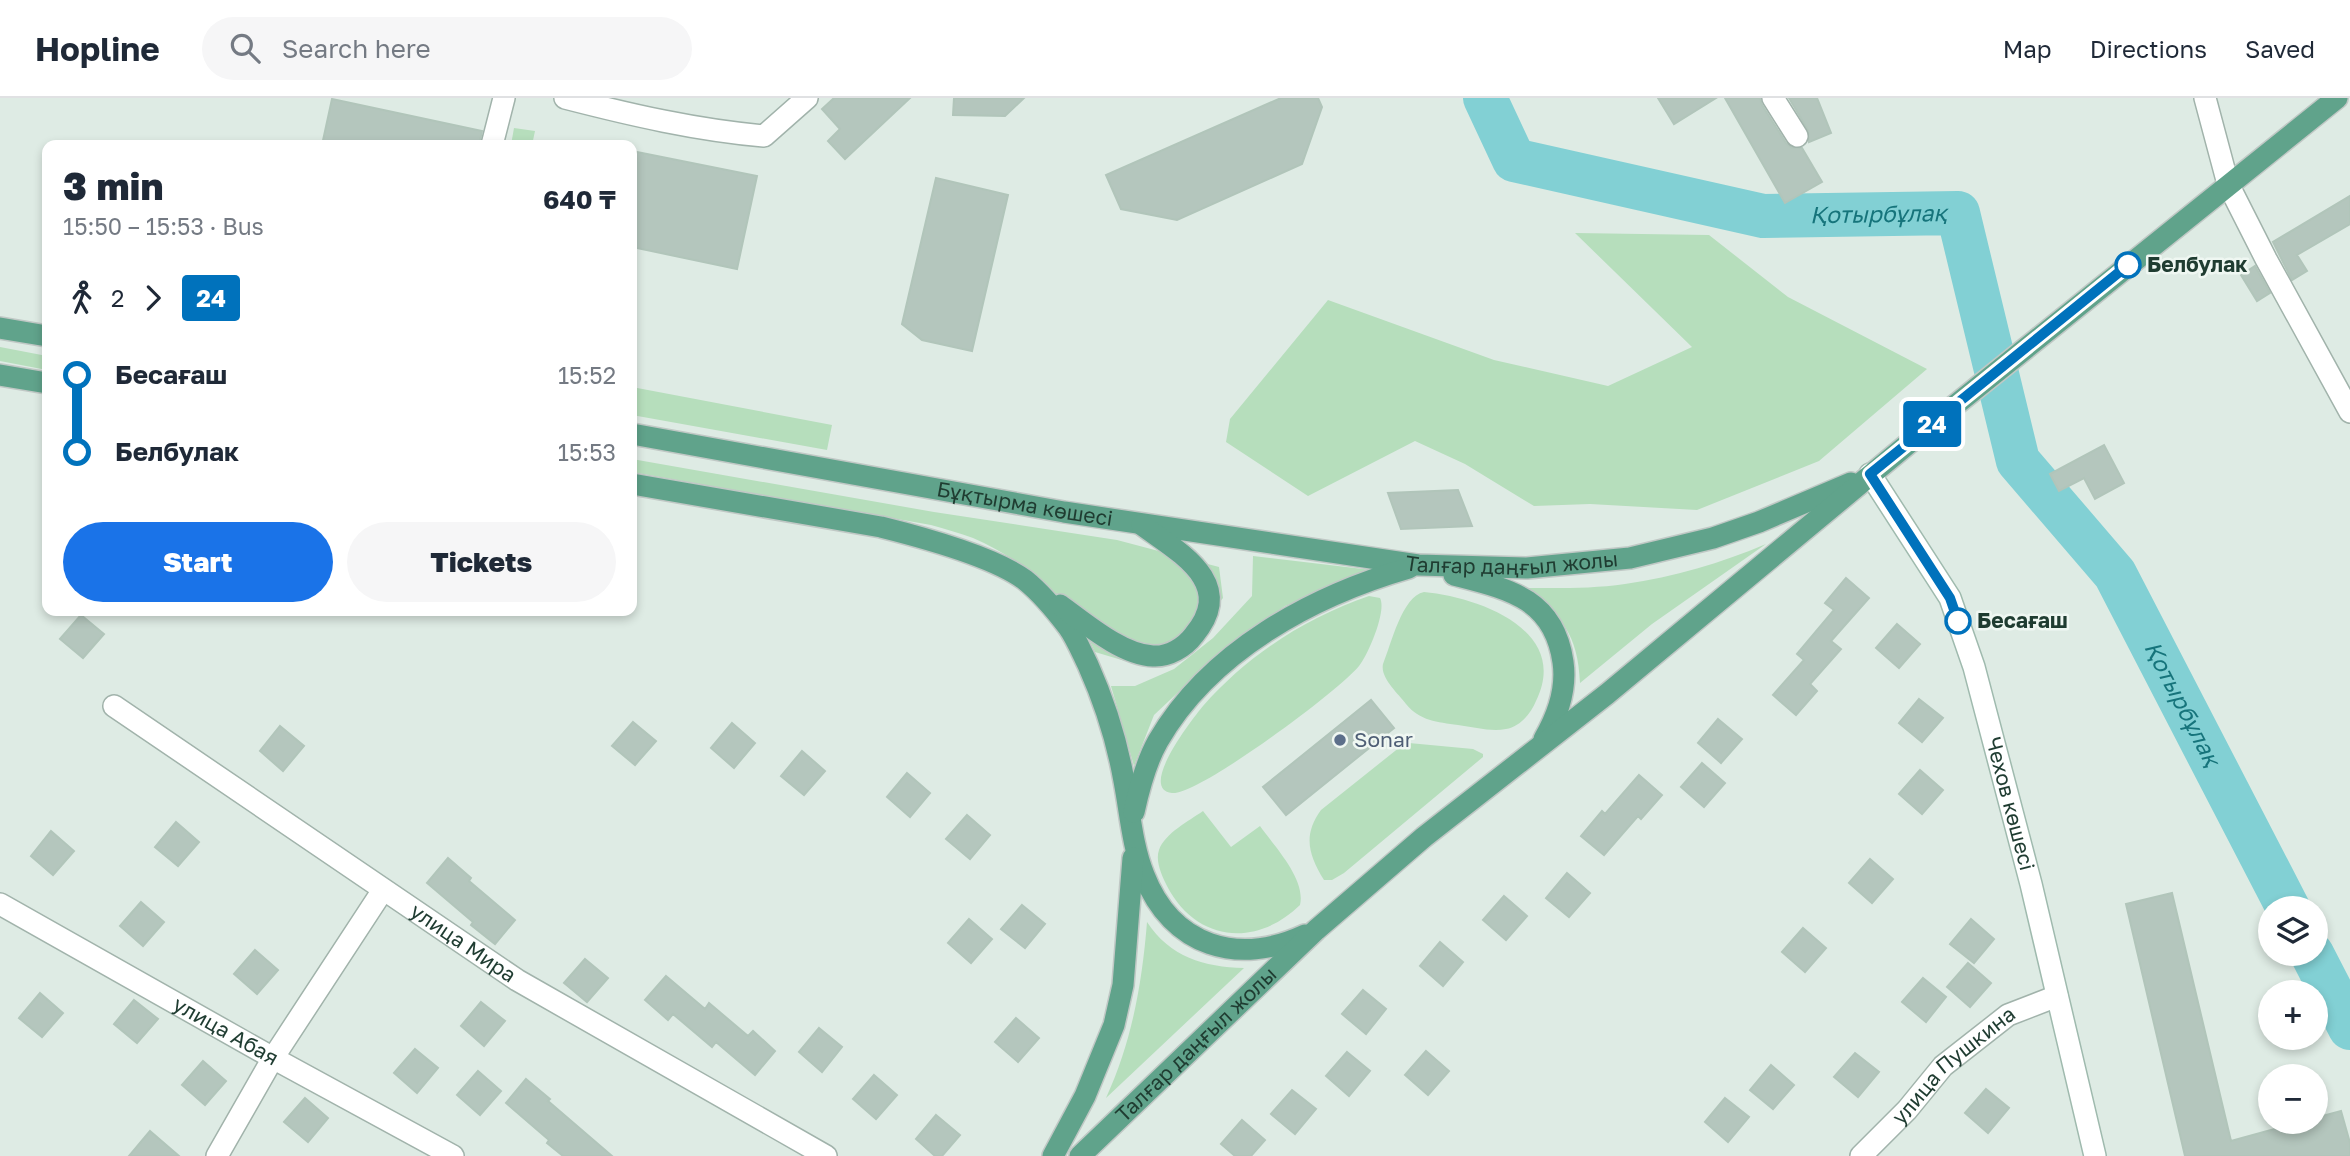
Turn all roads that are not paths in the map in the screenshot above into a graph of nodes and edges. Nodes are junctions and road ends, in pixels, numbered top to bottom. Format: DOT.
graph roads {
  1 [pos="503,98"];
  2 [pos="565,98"];
  3 [pos="807,98"];
  4 [pos="1773,98"];
  5 [pos="2205,98"];
  6 [pos="2337,98"];
  7 [pos="1797,136"];
  8 [pos="493,140"];
  9 [pos="2228,184"];
  10 [pos="0,328"];
  11 [pos="42,335"];
  12 [pos="0,375"];
  13 [pos="42,382"];
  14 [pos="2350,412"];
  15 [pos="637,435"];
  16 [pos="1870,474"];
  17 [pos="637,485"];
  18 [pos="1140,524"];
  19 [pos="1418,565"];
  20 [pos="1024,580"];
  21 [pos="114,706"];
  22 [pos="1540,746"];
  23 [pos="1131,826"];
  24 [pos="383,890"];
  25 [pos="0,904"];
  26 [pos="1316,930"];
  27 [pos="2057,996"];
  28 [pos="272,1058"];
  29 [pos="217,1156"];
  30 [pos="453,1156"];
  31 [pos="827,1156"];
  32 [pos="1054,1156"];
  33 [pos="1080,1156"];
  34 [pos="1861,1156"];
  35 [pos="2095,1156"];
  1 -- 8 [label="street"];
  2 -- 3 [label="street"];
  4 -- 7 [label="street"];
  5 -- 9 [label="street"];
  6 -- 9 [label="main road, Талғар даңғыл жолы"];
  9 -- 14 [label="street"];
  9 -- 16 [label="main road, Талғар даңғыл жолы"];
  10 -- 11 [label="main road"];
  12 -- 13 [label="main road"];
  15 -- 18 [label="main road, Бұқтырма көшесі"];
  16 -- 19 [label="main road, Талғар даңғыл жолы"];
  16 -- 22 [label="main road, Талғар даңғыл жолы"];
  16 -- 27 [label="street, Чехов көшесі"];
  17 -- 20 [label="main road"];
  18 -- 19 [label="main road, Бұқтырма көшесі"];
  18 -- 20 [label="main road"];
  19 -- 22 [label="main road, Талғар даңғыл жолы"];
  19 -- 23 [label="main road"];
  20 -- 23 [label="main road"];
  21 -- 24 [label="street, улица Мира"];
  22 -- 26 [label="main road, Талғар даңғыл жолы"];
  23 -- 26 [label="main road"];
  23 -- 32 [label="main road, Талғар даңғыл жолы"];
  24 -- 28 [label="street"];
  24 -- 31 [label="street, улица Мира"];
  25 -- 28 [label="street, улица Абая"];
  26 -- 33 [label="main road, Талғар даңғыл жолы"];
  27 -- 34 [label="street, улица Пушкина"];
  27 -- 35 [label="street, Чехов көшесі"];
  28 -- 29 [label="street"];
  28 -- 30 [label="street, улица Абая"];
}
